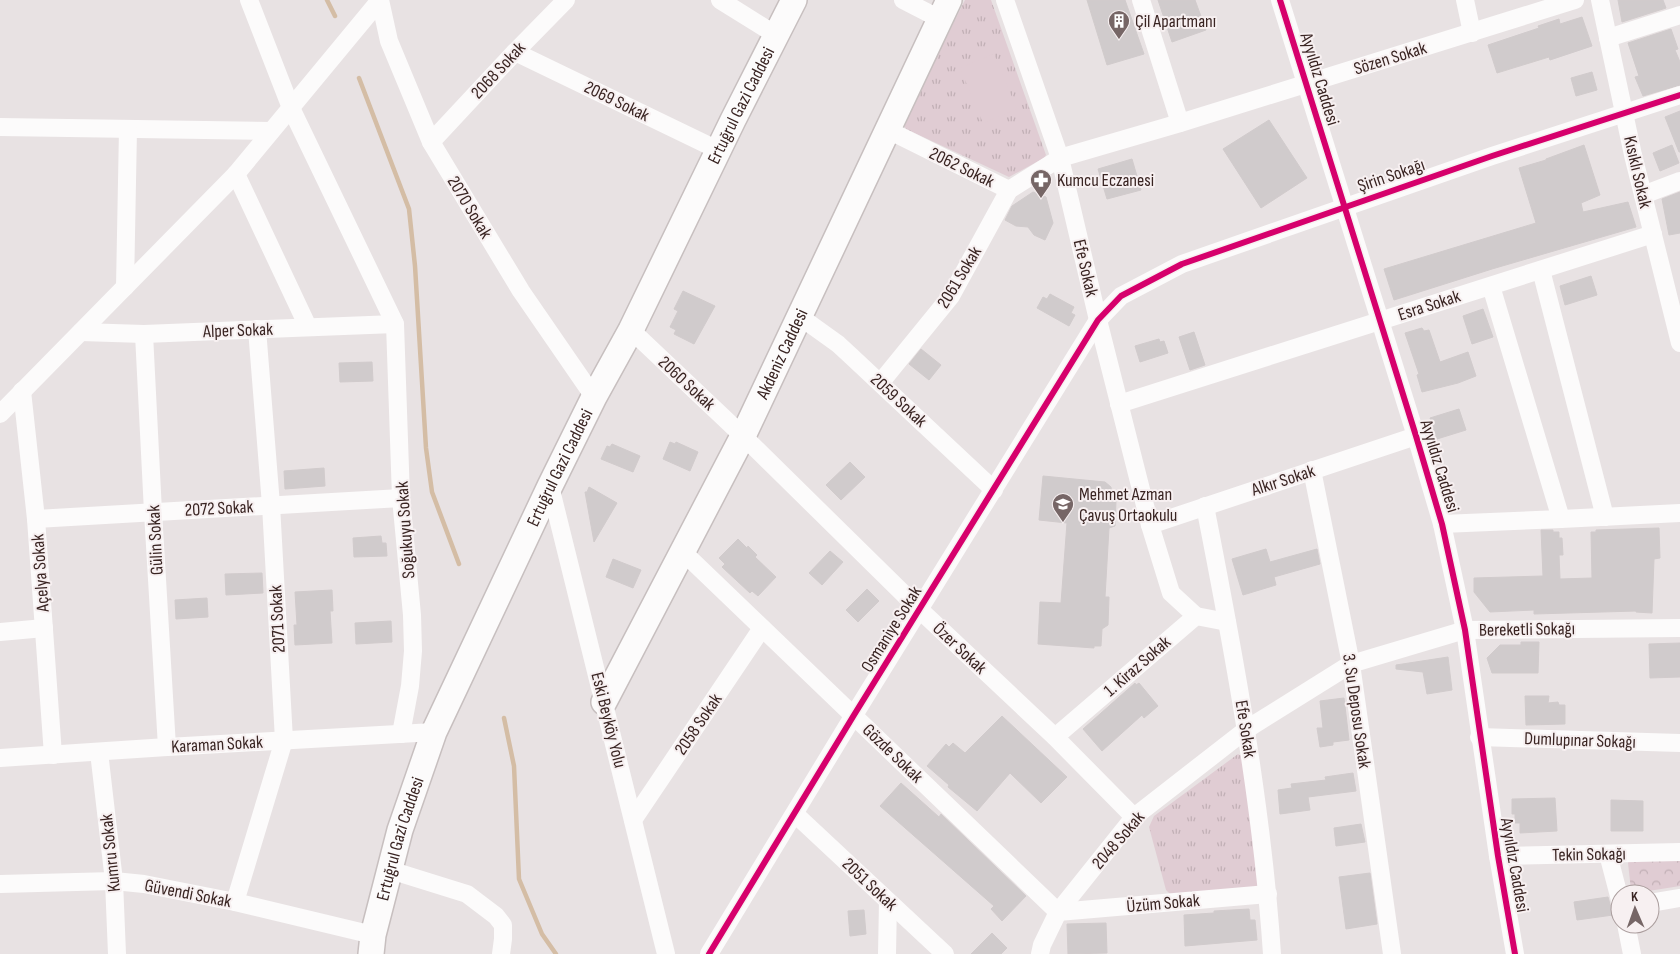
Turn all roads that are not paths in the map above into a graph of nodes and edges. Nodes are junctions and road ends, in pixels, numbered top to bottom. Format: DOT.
graph roads {
  1 [pos="249,0"];
  2 [pos="380,0"];
  3 [pos="566,0"];
  4 [pos="720,0"];
  5 [pos="794,0"];
  6 [pos="904,0"];
  7 [pos="1005,0"];
  8 [pos="1141,0"];
  9 [pos="1280,0"];
  10 [pos="1466,0"];
  11 [pos="1575,0"];
  12 [pos="1600,0"];
  13 [pos="945,10"];
  14 [pos="1680,15"];
  15 [pos="1472,32"];
  16 [pos="776,35"];
  17 [pos="1608,38"];
  18 [pos="515,52"];
  19 [pos="1306,84"];
  20 [pos="1680,95"];
  21 [pos="291,108"];
  22 [pos="1624,113"];
  23 [pos="1180,123"];
  24 [pos="0,127"];
  25 [pos="128,129"];
  26 [pos="888,130"];
  27 [pos="271,131"];
  28 [pos="431,142"];
  29 [pos="718,150"];
  30 [pos="1060,158"];
  31 [pos="236,174"];
  32 [pos="1680,181"];
  33 [pos="1009,190"];
  34 [pos="1643,195"];
  35 [pos="1344,207"];
  36 [pos="1653,234"];
  37 [pos="1541,270"];
  38 [pos="1491,286"];
  39 [pos="125,287"];
  40 [pos="799,316"];
  41 [pos="1098,320"];
  42 [pos="1379,321"];
  43 [pos="395,324"];
  44 [pos="308,327"];
  45 [pos="257,329"];
  46 [pos="631,330"];
  47 [pos="80,332"];
  48 [pos="144,334"];
  49 [pos="1680,343"];
  50 [pos="880,382"];
  51 [pos="22,392"];
  52 [pos="594,397"];
  53 [pos="1119,404"];
  54 [pos="0,414"];
  55 [pos="743,436"];
  56 [pos="1416,436"];
  57 [pos="1312,470"];
  58 [pos="550,486"];
  59 [pos="994,490"];
  60 [pos="402,498"];
  61 [pos="271,505"];
  62 [pos="1205,506"];
  63 [pos="153,512"];
  64 [pos="1680,513"];
  65 [pos="1605,517"];
  66 [pos="36,519"];
  67 [pos="1562,519"];
  68 [pos="1442,524"];
  69 [pos="1150,525"];
  70 [pos="683,552"];
  71 [pos="920,610"];
  72 [pos="1196,616"];
  73 [pos="1228,622"];
  74 [pos="44,628"];
  75 [pos="762,628"];
  76 [pos="1680,628"];
  77 [pos="1465,630"];
  78 [pos="0,632"];
  79 [pos="1351,664"];
  80 [pos="604,702"];
  81 [pos="854,716"];
  82 [pos="1246,729"];
  83 [pos="434,732"];
  84 [pos="402,734"];
  85 [pos="1054,737"];
  86 [pos="1479,737"];
  87 [pos="284,740"];
  88 [pos="1680,743"];
  89 [pos="167,747"];
  90 [pos="99,752"];
  91 [pos="53,755"];
  92 [pos="0,758"];
  93 [pos="795,814"];
  94 [pos="1134,817"];
  95 [pos="633,820"];
  96 [pos="1680,852"];
  97 [pos="1608,854"];
  98 [pos="1498,856"];
  99 [pos="390,870"];
  100 [pos="114,880"];
  101 [pos="0,884"];
  102 [pos="1616,884"];
  103 [pos="1268,894"];
  104 [pos="1680,898"];
  105 [pos="235,902"];
  106 [pos="888,902"];
  107 [pos="1660,902"];
  108 [pos="1058,912"];
  109 [pos="1628,934"];
  110 [pos="372,944"];
  111 [pos="117,954"];
  112 [pos="501,954"];
  113 [pos="666,954"];
  114 [pos="709,954"];
  115 [pos="882,954"];
  116 [pos="945,954"];
  117 [pos="1040,954"];
  118 [pos="1272,954"];
  119 [pos="1392,954"];
  120 [pos="1515,954"];
  121 [pos="1632,954"];
  1 -- 21 [label="street"];
  2 -- 21 [label="street"];
  2 -- 28 [label="street, 2070 Sokak"];
  3 -- 18 [label="street, 2068 Sokak"];
  4 -- 16 [label="street"];
  5 -- 16 [label="main road, Ertuğrul Gazi Caddesi"];
  6 -- 13 [label="street"];
  7 -- 30 [label="street, Efe Sokak"];
  8 -- 23 [label="street"];
  9 -- 19 [label="street, Ayyıldız Caddesi"];
  10 -- 15 [label="street"];
  11 -- 15 [label="street, Sözen Sokak"];
  12 -- 17 [label="street, Kısıklı Sokak"];
  13 -- 26 [label="main road, Akdeniz Caddesi"];
  14 -- 17 [label="street"];
  15 -- 19 [label="street, Sözen Sokak"];
  16 -- 29 [label="main road, Ertuğrul Gazi Caddesi"];
  17 -- 22 [label="street, Kısıklı Sokak"];
  18 -- 28 [label="street, 2068 Sokak"];
  18 -- 29 [label="street, 2069 Sokak"];
  19 -- 23 [label="street, Sözen Sokak"];
  19 -- 35 [label="street, Ayyıldız Caddesi"];
  20 -- 22 [label="street, Şirin Sokağı"];
  21 -- 27 [label="street"];
  21 -- 43 [label="street"];
  22 -- 34 [label="street, Kısıklı Sokak"];
  22 -- 35 [label="street, Şirin Sokağı"];
  23 -- 30 [label="street, Sözen Sokak"];
  24 -- 25 [label="street"];
  25 -- 27 [label="street"];
  25 -- 39 [label="street"];
  26 -- 33 [label="street, 2062 Sokak"];
  26 -- 40 [label="main road, Akdeniz Caddesi"];
  27 -- 31 [label="street"];
  28 -- 52 [label="street, 2070 Sokak"];
  29 -- 46 [label="main road, Ertuğrul Gazi Caddesi"];
  30 -- 33 [label="street, 2062 Sokak"];
  30 -- 41 [label="street, Efe Sokak"];
  31 -- 39 [label="street"];
  31 -- 44 [label="street"];
  32 -- 34 [label="street"];
  33 -- 50 [label="street, 2061 Sokak"];
  34 -- 36 [label="street, Kısıklı Sokak"];
  35 -- 41 [label="street, Şirin Sokağı"];
  35 -- 42 [label="street, Ayyıldız Caddesi"];
  36 -- 37 [label="street, Esra Sokak"];
  36 -- 49 [label="street, Kısıklı Sokak"];
  37 -- 38 [label="street, Esra Sokak"];
  37 -- 65 [label="street"];
  38 -- 42 [label="street, Esra Sokak"];
  38 -- 67 [label="street"];
  39 -- 47 [label="street"];
  40 -- 50 [label="street, 2059 Sokak"];
  40 -- 55 [label="main road, Akdeniz Caddesi"];
  41 -- 53 [label="street, Efe Sokak"];
  41 -- 59 [label="street, Osmaniye Sokak"];
  42 -- 53 [label="street, Esra Sokak"];
  42 -- 56 [label="street, Ayyıldız Caddesi"];
  43 -- 44 [label="street, Alper Sokak"];
  43 -- 60 [label="street, Soğukuyu Sokak"];
  44 -- 45 [label="street, Alper Sokak"];
  45 -- 48 [label="street, Alper Sokak"];
  45 -- 61 [label="street, 2071 Sokak"];
  46 -- 52 [label="main road, Ertuğrul Gazi Caddesi"];
  46 -- 55 [label="street, 2060 Sokak"];
  47 -- 48 [label="street, Alper Sokak"];
  47 -- 51 [label="street"];
  48 -- 63 [label="street, Gülin Sokak"];
  50 -- 59 [label="street, 2059 Sokak"];
  51 -- 54 [label="street"];
  51 -- 66 [label="street, Açelya Sokak"];
  52 -- 58 [label="main road, Ertuğrul Gazi Caddesi"];
  53 -- 69 [label="street, Efe Sokak"];
  55 -- 70 [label="main road, Akdeniz Caddesi"];
  55 -- 71 [label="street, Özer Sokak"];
  56 -- 57 [label="street, Alkır Sokak"];
  56 -- 68 [label="street, Ayyıldız Caddesi"];
  57 -- 62 [label="street, Alkır Sokak"];
  57 -- 79 [label="street, 3. Su Deposu Sokak"];
  58 -- 80 [label="street, Eski Beyköy Yolu"];
  58 -- 83 [label="main road, Ertuğrul Gazi Caddesi"];
  59 -- 71 [label="street, Osmaniye Sokak"];
  60 -- 61 [label="street, 2072 Sokak"];
  60 -- 84 [label="street, Soğukuyu Sokak"];
  61 -- 63 [label="street, 2072 Sokak"];
  61 -- 87 [label="street, 2071 Sokak"];
  62 -- 69 [label="street, Alkır Sokak"];
  62 -- 73 [label="street, Efe Sokak"];
  63 -- 66 [label="street, 2072 Sokak"];
  63 -- 89 [label="street, Gülin Sokak"];
  64 -- 65 [label="street"];
  65 -- 67 [label="street"];
  66 -- 74 [label="street, Açelya Sokak"];
  67 -- 68 [label="street"];
  68 -- 77 [label="street, Ayyıldız Caddesi"];
  69 -- 72 [label="street, Efe Sokak"];
  70 -- 75 [label="street, Gözde Sokak"];
  70 -- 80 [label="main road, Akdeniz Caddesi"];
  71 -- 81 [label="street, Osmaniye Sokak"];
  71 -- 85 [label="street, Özer Sokak"];
  72 -- 73 [label="street"];
  72 -- 85 [label="street, 1. Kiraz Sokak"];
  73 -- 82 [label="street, Efe Sokak"];
  74 -- 78 [label="street"];
  74 -- 91 [label="street, Açelya Sokak"];
  75 -- 81 [label="street, Gözde Sokak"];
  75 -- 95 [label="street, 2058 Sokak"];
  76 -- 77 [label="street, Bereketli Sokağı"];
  77 -- 79 [label="street, Bereketli Sokağı"];
  77 -- 86 [label="street, Ayyıldız Caddesi"];
  79 -- 82 [label="street, Bereketli Sokağı"];
  79 -- 119 [label="street, 3. Su Deposu Sokak"];
  80 -- 95 [label="street, Eski Beyköy Yolu"];
  81 -- 93 [label="street, Osmaniye Sokak"];
  81 -- 108 [label="street, Gözde Sokak"];
  82 -- 94 [label="street, 2048 Sokak"];
  82 -- 103 [label="street, Efe Sokak"];
  83 -- 84 [label="street, Karaman Sokak"];
  83 -- 99 [label="main road, Ertuğrul Gazi Caddesi"];
  84 -- 87 [label="street, Karaman Sokak"];
  85 -- 94 [label="street, Özer Sokak"];
  86 -- 88 [label="street, Dumlupınar Sokağı"];
  86 -- 98 [label="street, Ayyıldız Caddesi"];
  87 -- 89 [label="street, Karaman Sokak"];
  87 -- 105 [label="street, 2071 Sokak"];
  89 -- 90 [label="street, Karaman Sokak"];
  90 -- 91 [label="street, Karaman Sokak"];
  90 -- 100 [label="street, Kumru Sokak"];
  91 -- 92 [label="street, Karaman Sokak"];
  93 -- 106 [label="street, 2051 Sokak"];
  93 -- 114 [label="street, Osmaniye Sokak"];
  94 -- 108 [label="street, 2048 Sokak"];
  95 -- 113 [label="street, Eski Beyköy Yolu"];
  96 -- 97 [label="street, Tekin Sokağı"];
  97 -- 98 [label="street, Tekin Sokağı"];
  97 -- 102 [label="street"];
  98 -- 120 [label="street, Ayyıldız Caddesi"];
  99 -- 110 [label="main road, Ertuğrul Gazi Caddesi"];
  99 -- 112 [label="street"];
  100 -- 101 [label="street, Güvendi Sokak"];
  100 -- 105 [label="street, Güvendi Sokak"];
  100 -- 111 [label="street, Kumru Sokak"];
  103 -- 108 [label="street, Üzüm Sokak"];
  103 -- 118 [label="street, Efe Sokak"];
  104 -- 107 [label="street"];
  105 -- 110 [label="street, Güvendi Sokak"];
  106 -- 115 [label="street"];
  106 -- 116 [label="street, 2051 Sokak"];
  108 -- 117 [label="street, 2048 Sokak"];
  109 -- 121 [label="street"];
}
